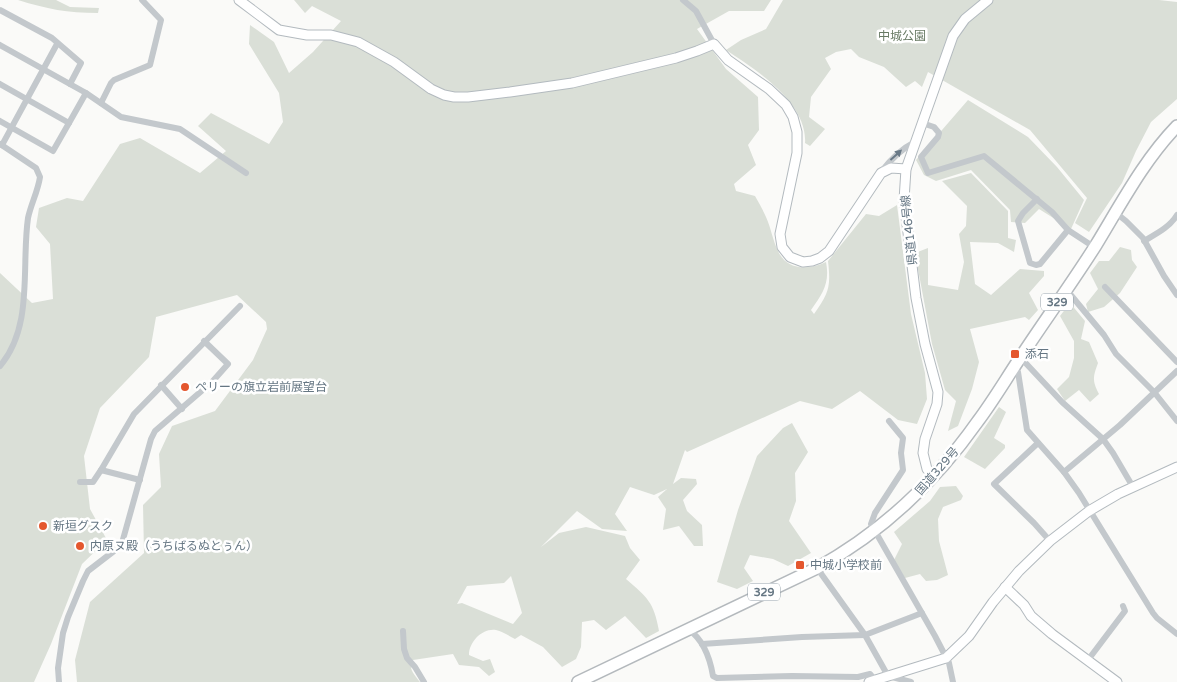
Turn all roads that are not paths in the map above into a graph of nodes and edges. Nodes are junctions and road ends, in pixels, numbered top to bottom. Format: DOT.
graph roads {
  1 [pos="142,0"];
  2 [pos="239,0"];
  3 [pos="682,0"];
  4 [pos="988,0"];
  5 [pos="0,10"];
  6 [pos="57,44"];
  7 [pos="714,44"];
  8 [pos="0,45"];
  9 [pos="44,69"];
  10 [pos="0,84"];
  11 [pos="70,84"];
  12 [pos="86,93"];
  13 [pos="27,99"];
  14 [pos="101,103"];
  15 [pos="0,121"];
  16 [pos="69,123"];
  17 [pos="922,124"];
  18 [pos="1177,126"];
  19 [pos="11,128"];
  20 [pos="916,142"];
  21 [pos="1,145"];
  22 [pos="906,170"];
  23 [pos="246,173"];
  24 [pos="880,173"];
  25 [pos="1037,199"];
  26 [pos="1116,212"];
  27 [pos="1176,220"];
  28 [pos="1068,230"];
  29 [pos="1144,241"];
  30 [pos="1094,247"];
  31 [pos="1105,286"];
  32 [pos="1064,290"];
  33 [pos="1177,295"];
  34 [pos="240,306"];
  35 [pos="204,341"];
  36 [pos="1017,362"];
  37 [pos="1177,362"];
  38 [pos="0,366"];
  39 [pos="1177,371"];
  40 [pos="161,385"];
  41 [pos="1154,392"];
  42 [pos="182,408"];
  43 [pos="1177,421"];
  44 [pos="889,422"];
  45 [pos="1103,439"];
  46 [pos="1038,443"];
  47 [pos="1177,467"];
  48 [pos="101,470"];
  49 [pos="1064,472"];
  50 [pos="933,476"];
  51 [pos="140,480"];
  52 [pos="80,482"];
  53 [pos="1133,488"];
  54 [pos="1089,511"];
  55 [pos="875,532"];
  56 [pos="1050,541"];
  57 [pos="817,568"];
  58 [pos="1005,587"];
  59 [pos="1123,606"];
  60 [pos="922,613"];
  61 [pos="688,629"];
  62 [pos="403,631"];
  63 [pos="1177,634"];
  64 [pos="865,635"];
  65 [pos="702,644"];
  66 [pos="946,658"];
  67 [pos="1088,660"];
  68 [pos="888,676"];
  69 [pos="714,679"];
  70 [pos="872,681"];
  71 [pos="59,682"];
  72 [pos="424,682"];
  73 [pos="578,682"];
  74 [pos="911,682"];
  75 [pos="953,682"];
  76 [pos="1117,682"];
  1 -- 14 [label="street"];
  2 -- 7 [label="street"];
  3 -- 7 [label="street"];
  4 -- 17 [label="street, 県道146号線"];
  5 -- 6 [label="street"];
  6 -- 9 [label="street"];
  6 -- 11 [label="street"];
  7 -- 24 [label="street"];
  8 -- 9 [label="street"];
  9 -- 11 [label="street"];
  9 -- 13 [label="street"];
  10 -- 13 [label="street"];
  11 -- 12 [label="street"];
  12 -- 14 [label="street"];
  12 -- 16 [label="street"];
  13 -- 16 [label="street"];
  13 -- 19 [label="street"];
  14 -- 23 [label="street"];
  15 -- 19 [label="street"];
  16 -- 19 [label="street"];
  17 -- 20 [label="street, 県道146号線"];
  17 -- 25 [label="street"];
  18 -- 26 [label="highway, 国道329号 / 329"];
  19 -- 21 [label="street"];
  20 -- 22 [label="street, 県道146号線"];
  24 -- 20 [label="street, one-way"];
  21 -- 38 [label="street"];
  22 -- 24 [label="street"];
  22 -- 50 [label="street, 県道146号線"];
  25 -- 28 [label="street"];
  25 -- 28 [label="street"];
  26 -- 29 [label="street"];
  26 -- 30 [label="highway, 国道329号 / 329"];
  27 -- 29 [label="street"];
  28 -- 30 [label="street"];
  29 -- 33 [label="street"];
  30 -- 32 [label="highway, 国道329号 / 329"];
  31 -- 37 [label="street"];
  32 -- 36 [label="highway, 国道329号 / 329"];
  32 -- 41 [label="street"];
  34 -- 35 [label="street"];
  35 -- 40 [label="street"];
  35 -- 42 [label="street"];
  36 -- 45 [label="street"];
  36 -- 46 [label="street"];
  36 -- 50 [label="highway, 国道329号 / 329"];
  39 -- 41 [label="street"];
  40 -- 42 [label="street"];
  40 -- 48 [label="street"];
  41 -- 43 [label="street"];
  41 -- 45 [label="street"];
  42 -- 51 [label="street"];
  44 -- 55 [label="street"];
  45 -- 49 [label="street"];
  45 -- 53 [label="street"];
  46 -- 49 [label="street"];
  46 -- 56 [label="street"];
  47 -- 53 [label="street"];
  48 -- 51 [label="street"];
  48 -- 52 [label="street"];
  49 -- 54 [label="street"];
  50 -- 55 [label="highway, 国道329号 / 329"];
  51 -- 71 [label="street"];
  53 -- 54 [label="street"];
  54 -- 56 [label="street"];
  54 -- 63 [label="street"];
  55 -- 57 [label="highway, 国道329号 / 329"];
  55 -- 60 [label="street"];
  56 -- 58 [label="street"];
  57 -- 61 [label="highway, 国道329号 / 329"];
  57 -- 64 [label="street"];
  58 -- 66 [label="street"];
  58 -- 67 [label="street"];
  59 -- 67 [label="street"];
  60 -- 64 [label="street"];
  60 -- 66 [label="street"];
  61 -- 65 [label="street"];
  61 -- 73 [label="highway, 国道329号 / 329"];
  62 -- 72 [label="street"];
  64 -- 65 [label="street"];
  64 -- 68 [label="street"];
  65 -- 69 [label="street"];
  66 -- 68 [label="street"];
  66 -- 75 [label="street"];
  67 -- 76 [label="street"];
  68 -- 70 [label="street"];
  68 -- 74 [label="street"];
  69 -- 70 [label="street"];
}
